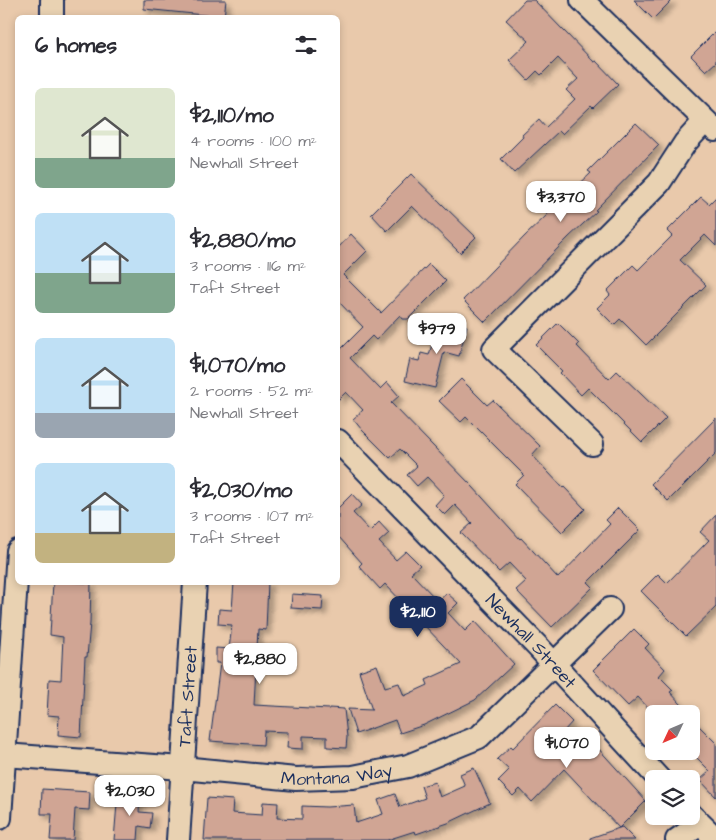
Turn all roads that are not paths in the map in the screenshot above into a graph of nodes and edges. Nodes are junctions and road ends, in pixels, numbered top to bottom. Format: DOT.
graph roads {
  1 [pos="52,0"];
  2 [pos="582,0"];
  3 [pos="52,15"];
  4 [pos="711,126"];
  5 [pos="340,443"];
  6 [pos="592,444"];
  7 [pos="16,585"];
  8 [pos="195,585"];
  9 [pos="610,609"];
  10 [pos="554,664"];
  11 [pos="4,755"];
  12 [pos="182,768"];
  13 [pos="650,770"];
  14 [pos="0,818"];
  15 [pos="702,826"];
  16 [pos="178,840"];
  17 [pos="677,840"];
  1 -- 3 [label="street"];
  2 -- 4 [label="street"];
  4 -- 6 [label="street"];
  5 -- 10 [label="street, Newhall Street"];
  7 -- 11 [label="street"];
  8 -- 12 [label="street, Taft Street"];
  9 -- 10 [label="street, Montana Way"];
  10 -- 12 [label="street, Montana Way"];
  10 -- 13 [label="street, Newhall Street"];
  11 -- 12 [label="street, Montana Way"];
  11 -- 14 [label="street"];
  12 -- 16 [label="street, Taft Street"];
  15 -- 17 [label="street"];
}
